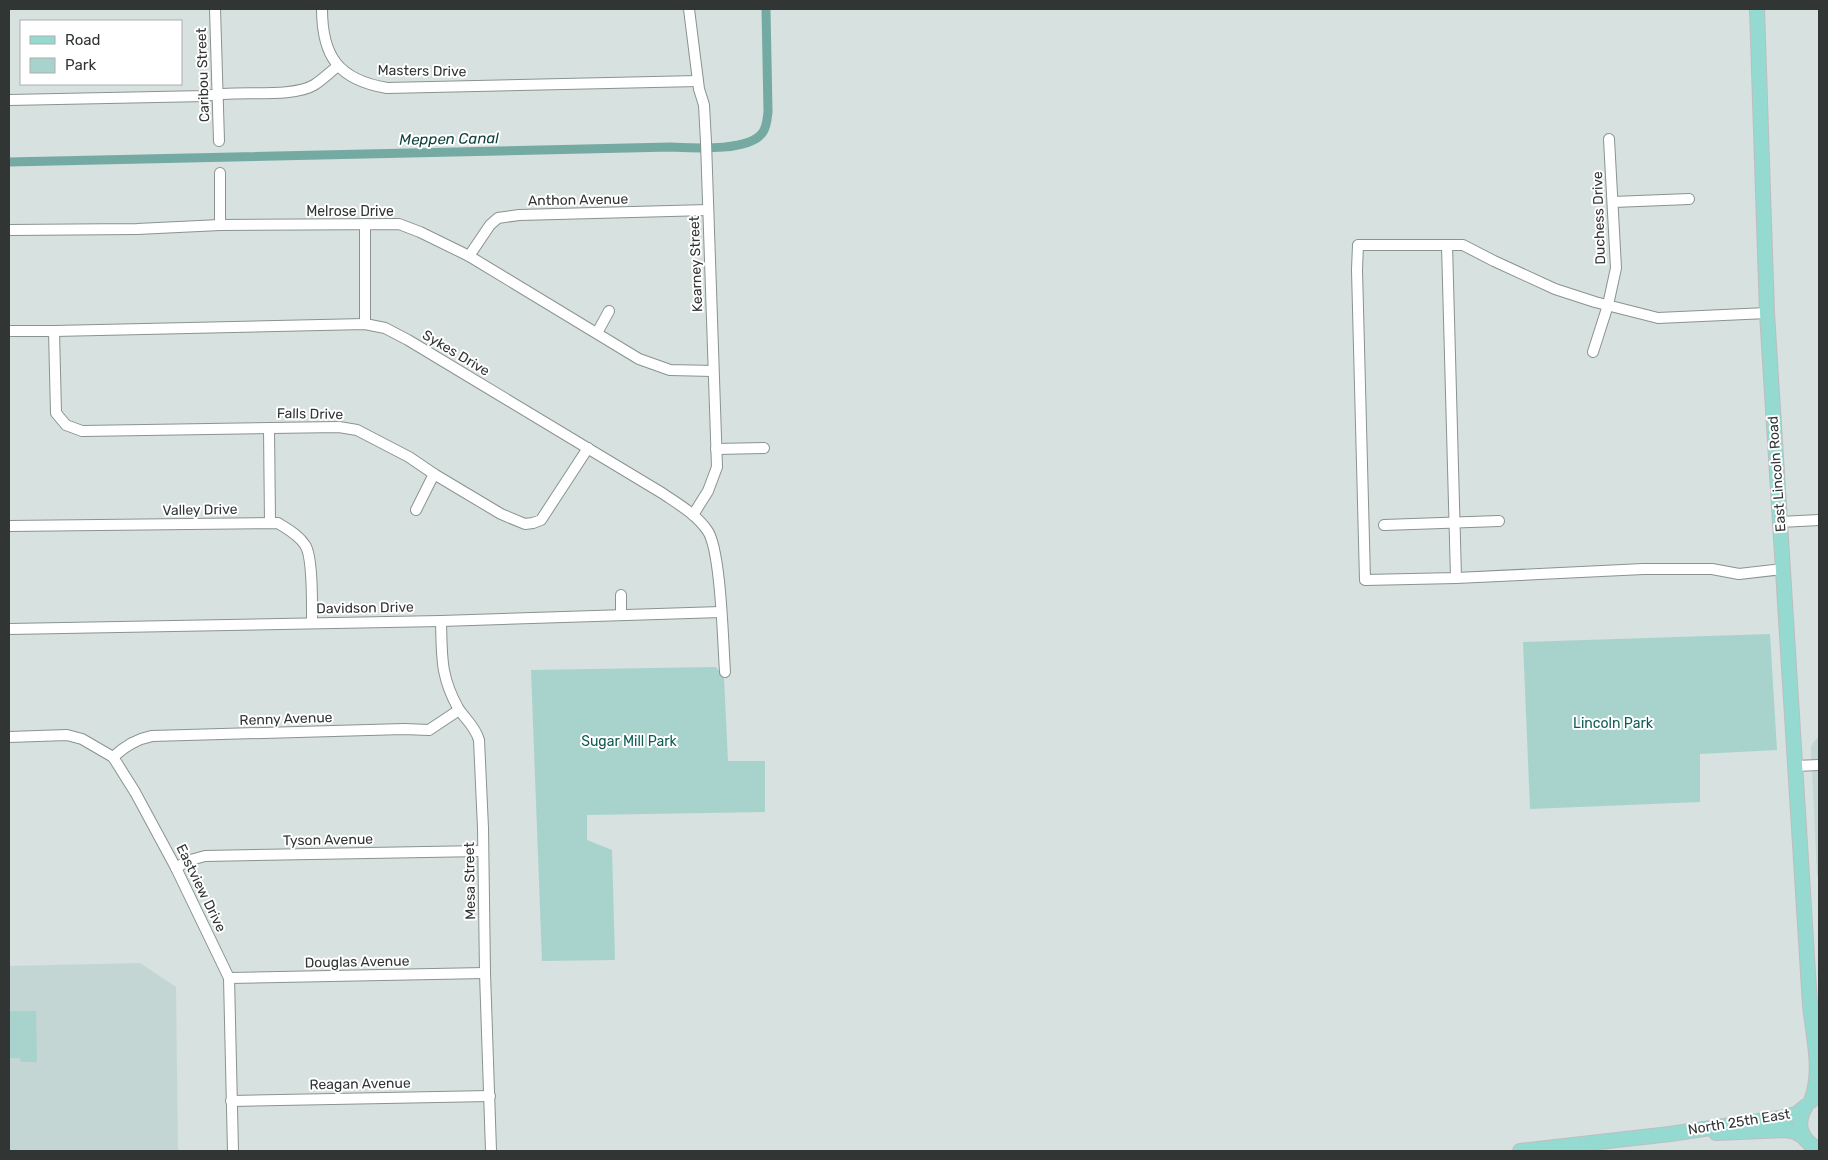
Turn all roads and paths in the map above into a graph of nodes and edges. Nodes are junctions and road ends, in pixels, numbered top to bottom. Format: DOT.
graph roads {
  1 [pos="215,9"];
  2 [pos="322,9"];
  3 [pos="688,9"];
  4 [pos="1756,9"];
  5 [pos="338,66"];
  6 [pos="698,80"];
  7 [pos="218,93"];
  8 [pos="9,100"];
  9 [pos="1610,139"];
  10 [pos="219,141"];
  11 [pos="220,173"];
  12 [pos="1690,199"];
  13 [pos="1613,202"];
  14 [pos="708,210"];
  15 [pos="365,224"];
  16 [pos="220,225"];
  17 [pos="9,230"];
  18 [pos="1447,245"];
  19 [pos="469,256"];
  20 [pos="1608,305"];
  21 [pos="609,311"];
  22 [pos="1767,313"];
  23 [pos="365,324"];
  24 [pos="9,331"];
  25 [pos="54,331"];
  26 [pos="597,334"];
  27 [pos="1593,352"];
  28 [pos="713,371"];
  29 [pos="269,428"];
  30 [pos="588,448"];
  31 [pos="764,448"];
  32 [pos="716,449"];
  33 [pos="434,474"];
  34 [pos="416,510"];
  35 [pos="693,515"];
  36 [pos="1819,520"];
  37 [pos="270,522"];
  38 [pos="1499,522"];
  39 [pos="1780,522"];
  40 [pos="1454,523"];
  41 [pos="1384,525"];
  42 [pos="9,526"];
  43 [pos="1783,569"];
  44 [pos="1456,578"];
  45 [pos="621,595"];
  46 [pos="721,612"];
  47 [pos="621,615"];
  48 [pos="442,621"];
  49 [pos="312,622"];
  50 [pos="9,628"];
  51 [pos="725,672"];
  52 [pos="460,710"];
  53 [pos="9,737"];
  54 [pos="113,757"];
  55 [pos="1819,765"];
  56 [pos="1795,766"];
  57 [pos="483,851"];
  58 [pos="176,868"];
  59 [pos="1806,938"];
  60 [pos="485,973"];
  61 [pos="229,978"];
  62 [pos="1819,1000"];
  63 [pos="490,1096"];
  64 [pos="231,1101"];
  65 [pos="1812,1102"];
  66 [pos="1670,1134"];
  67 [pos="1812,1146"];
  68 [pos="233,1151"];
  69 [pos="491,1151"];
  70 [pos="1520,1151"];
  1 -- 7 [label="street, Caribou Street"];
  2 -- 5 [label="street"];
  3 -- 6 [label="street, Kearney Street"];
  4 -- 22 [label="main road, East Lincoln Road"];
  5 -- 6 [label="street, Masters Drive"];
  5 -- 7 [label="street"];
  6 -- 14 [label="street, Kearney Street"];
  7 -- 8 [label="street"];
  7 -- 10 [label="street, Caribou Street"];
  9 -- 13 [label="street, Duchess Drive"];
  11 -- 16 [label="street"];
  12 -- 13 [label="street"];
  13 -- 20 [label="street, Duchess Drive"];
  14 -- 19 [label="street, Anthon Avenue"];
  14 -- 28 [label="street, Kearney Street"];
  15 -- 16 [label="street, Melrose Drive"];
  15 -- 19 [label="street, Melrose Drive"];
  15 -- 23 [label="street"];
  16 -- 17 [label="street, Melrose Drive"];
  18 -- 20 [label="street"];
  18 -- 40 [label="street"];
  18 -- 44 [label="street"];
  19 -- 26 [label="street, Melrose Drive"];
  20 -- 22 [label="street"];
  20 -- 27 [label="street, Duchess Drive"];
  21 -- 26 [label="street"];
  22 -- 39 [label="main road, East Lincoln Road"];
  23 -- 25 [label="street, Sykes Drive"];
  23 -- 30 [label="street, Sykes Drive"];
  24 -- 25 [label="street, Sykes Drive"];
  25 -- 29 [label="street, Falls Drive"];
  26 -- 28 [label="street, Melrose Drive"];
  28 -- 32 [label="street, Kearney Street"];
  29 -- 33 [label="street, Falls Drive"];
  29 -- 37 [label="street"];
  30 -- 33 [label="street, Falls Drive"];
  30 -- 35 [label="street, Sykes Drive"];
  31 -- 32 [label="street"];
  32 -- 35 [label="street, Kearney Street"];
  33 -- 34 [label="street"];
  35 -- 46 [label="street, Sykes Drive"];
  36 -- 39 [label="street"];
  37 -- 42 [label="street, Valley Drive"];
  37 -- 49 [label="street, Valley Drive"];
  38 -- 40 [label="street"];
  39 -- 43 [label="main road, East Lincoln Road"];
  40 -- 41 [label="street"];
  40 -- 44 [label="street"];
  43 -- 44 [label="street"];
  43 -- 56 [label="main road, East Lincoln Road"];
  45 -- 47 [label="street"];
  46 -- 47 [label="street, Davidson Drive"];
  46 -- 51 [label="street, Sykes Drive"];
  47 -- 48 [label="street, Davidson Drive"];
  48 -- 49 [label="street, Davidson Drive"];
  48 -- 52 [label="street, Mesa Street"];
  49 -- 50 [label="street, Davidson Drive"];
  52 -- 54 [label="street, Renny Avenue"];
  52 -- 57 [label="street, Mesa Street"];
  53 -- 54 [label="street, Eastview Drive"];
  54 -- 58 [label="street, Eastview Drive"];
  55 -- 56 [label="street"];
  56 -- 59 [label="main road, East Lincoln Road"];
  57 -- 58 [label="street, Tyson Avenue"];
  57 -- 60 [label="street, Mesa Street"];
  58 -- 61 [label="street, Eastview Drive"];
  59 -- 62 [label="main road, East Lincoln Road"];
  59 -- 65 [label="main road, East Lincoln Road"];
  60 -- 61 [label="street, Douglas Avenue"];
  60 -- 63 [label="street, Mesa Street"];
  61 -- 64 [label="street, Eastview Drive"];
  63 -- 64 [label="street, Reagan Avenue"];
  63 -- 69 [label="street, Mesa Street"];
  64 -- 68 [label="street, Eastview Drive"];
  65 -- 66 [label="main road, North 25th East"];
  65 -- 67 [label="main road, East Lincoln Road"];
  66 -- 67 [label="main road, North 25th East"];
  66 -- 70 [label="main road, North 25th East"];
}
